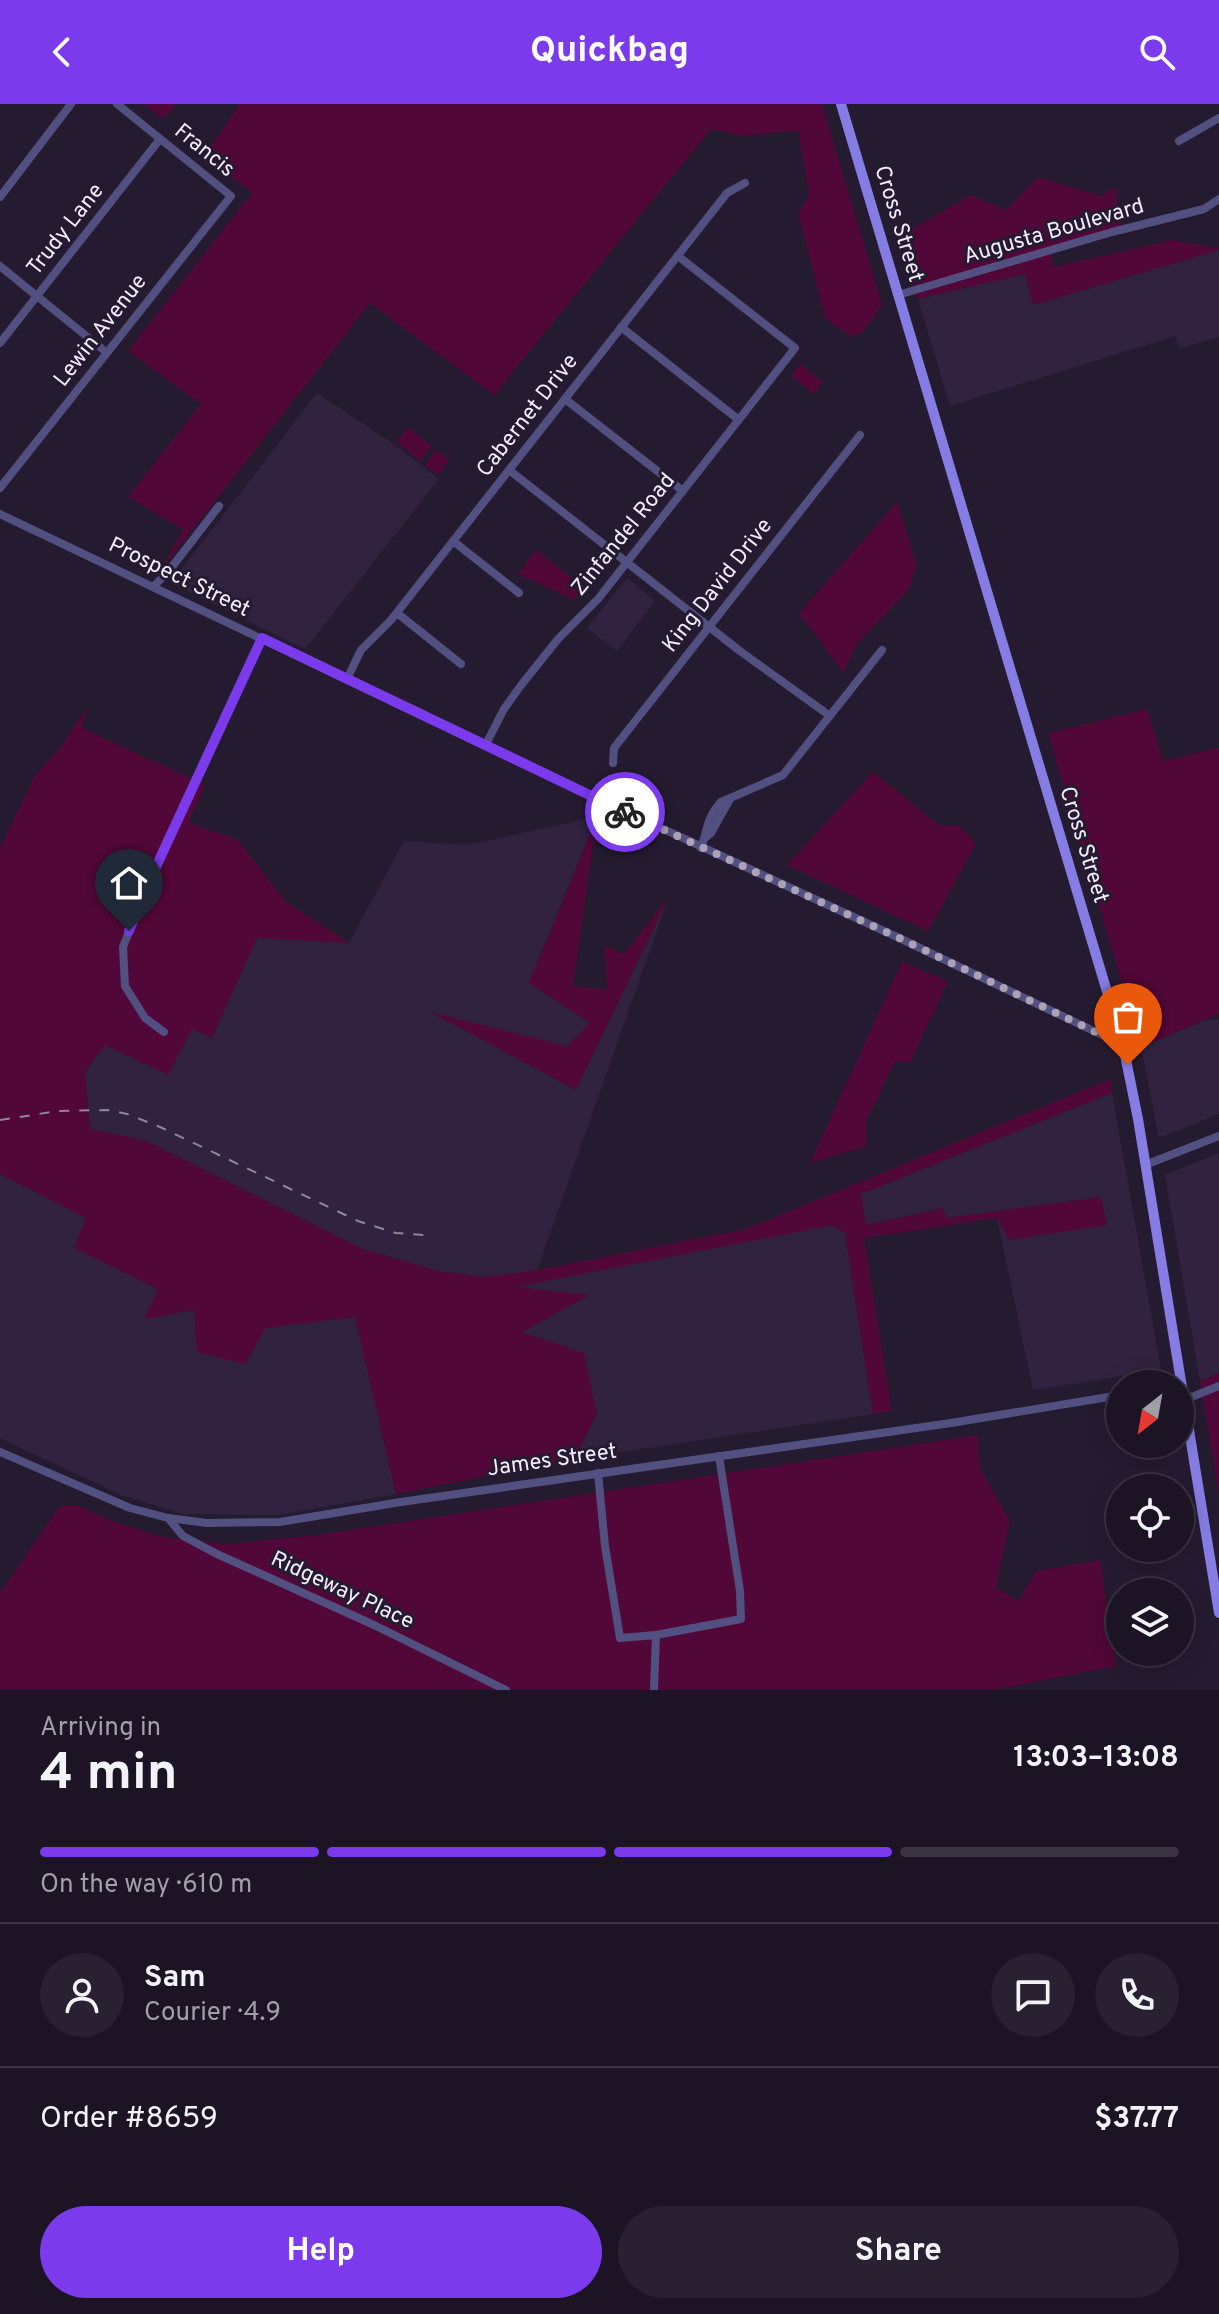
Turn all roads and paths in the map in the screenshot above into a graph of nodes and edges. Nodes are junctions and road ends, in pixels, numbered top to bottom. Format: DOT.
graph roads {
  1 [pos="71,104"];
  2 [pos="117,104"];
  3 [pos="841,104"];
  4 [pos="1219,118"];
  5 [pos="160,139"];
  6 [pos="1179,141"];
  7 [pos="745,183"];
  8 [pos="231,196"];
  9 [pos="0,197"];
  10 [pos="1219,199"];
  11 [pos="678,256"];
  12 [pos="0,266"];
  13 [pos="898,295"];
  14 [pos="37,296"];
  15 [pos="621,327"];
  16 [pos="0,343"];
  17 [pos="106,352"];
  18 [pos="565,399"];
  19 [pos="739,420"];
  20 [pos="860,435"];
  21 [pos="509,470"];
  22 [pos="0,488"];
  23 [pos="683,491"];
  24 [pos="219,506"];
  25 [pos="0,514"];
  26 [pos="453,541"];
  27 [pos="627,562"];
  28 [pos="154,586"];
  29 [pos="519,593"];
  30 [pos="397,613"];
  31 [pos="708,626"];
  32 [pos="262,638"];
  33 [pos="882,650"];
  34 [pos="461,664"];
  35 [pos="347,679"];
  36 [pos="830,716"];
  37 [pos="485,746"];
  38 [pos="613,763"];
  39 [pos="701,848"];
  40 [pos="164,1032"];
  41 [pos="1123,1045"];
  42 [pos="1219,1136"];
  43 [pos="1145,1165"];
  44 [pos="1179,1370"];
  45 [pos="1219,1386"];
  46 [pos="1194,1396"];
  47 [pos="1106,1397"];
  48 [pos="0,1452"];
  49 [pos="719,1456"];
  50 [pos="1194,1458"];
  51 [pos="598,1473"];
  52 [pos="168,1518"];
  53 [pos="1219,1613"];
  54 [pos="656,1635"];
  55 [pos="506,1690"];
  56 [pos="654,1690"];
  1 -- 9 [label="street"];
  2 -- 5 [label="street, Francis"];
  3 -- 13 [label="main road, Cross Street"];
  4 -- 6 [label="street"];
  5 -- 8 [label="street, Francis"];
  5 -- 14 [label="street, Trudy Lane"];
  7 -- 11 [label="street, Cabernet Drive"];
  8 -- 17 [label="street, Lewin Avenue"];
  10 -- 13 [label="street, Augusta Boulevard"];
  11 -- 15 [label="street, Cabernet Drive"];
  11 -- 19 [label="street, Zinfandel Road"];
  12 -- 14 [label="street"];
  13 -- 41 [label="main road, Cross Street"];
  14 -- 16 [label="street, Trudy Lane"];
  14 -- 17 [label="street"];
  15 -- 18 [label="street, Cabernet Drive"];
  15 -- 19 [label="street"];
  17 -- 22 [label="street, Lewin Avenue"];
  18 -- 21 [label="street, Cabernet Drive"];
  18 -- 23 [label="street"];
  19 -- 23 [label="street, Zinfandel Road"];
  20 -- 31 [label="street, King David Drive"];
  21 -- 26 [label="street, Cabernet Drive"];
  21 -- 27 [label="street"];
  23 -- 27 [label="street, Zinfandel Road"];
  24 -- 28 [label="street"];
  25 -- 28 [label="street, Prospect Street"];
  26 -- 29 [label="street"];
  26 -- 30 [label="street, Cabernet Drive"];
  27 -- 31 [label="street"];
  27 -- 37 [label="street, Zinfandel Road"];
  28 -- 32 [label="street, Prospect Street"];
  30 -- 34 [label="street"];
  30 -- 35 [label="street, Cabernet Drive"];
  31 -- 36 [label="street"];
  31 -- 38 [label="street, King David Drive"];
  32 -- 35 [label="street, Prospect Street"];
  32 -- 40 [label="street"];
  33 -- 36 [label="street"];
  35 -- 37 [label="street, Prospect Street"];
  36 -- 39 [label="street"];
  37 -- 39 [label="street, Prospect Street"];
  39 -- 41 [label="street, Prospect Street"];
  41 -- 43 [label="main road, Cross Street"];
  42 -- 43 [label="street"];
  43 -- 44 [label="main road, Cross Street"];
  45 -- 46 [label="street"];
  47 -- 49 [label="street, James Street"];
  48 -- 52 [label="street, James Street"];
  49 -- 51 [label="street, James Street"];
  49 -- 54 [label="street"];
  50 -- 53 [label="main road, Cross Street"];
  51 -- 52 [label="street, James Street"];
  51 -- 54 [label="street"];
  52 -- 55 [label="street, Ridgeway Place"];
  54 -- 56 [label="street"];
}
